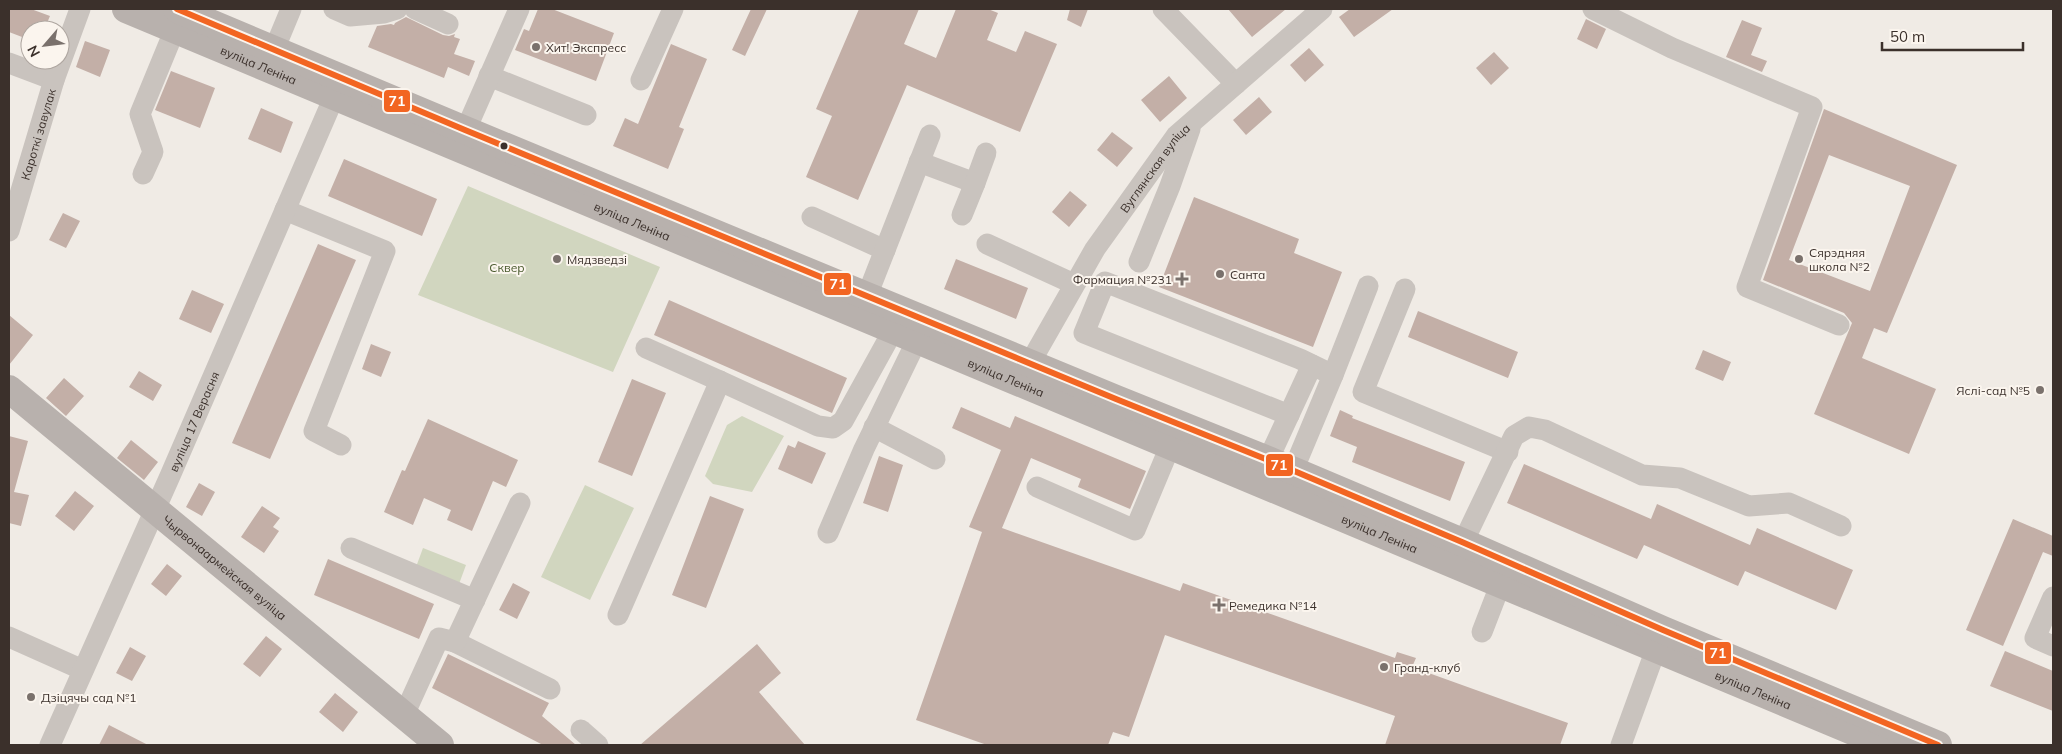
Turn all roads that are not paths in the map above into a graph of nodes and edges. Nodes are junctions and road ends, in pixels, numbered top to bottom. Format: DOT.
graph roads {
  1 [pos="80,9"];
  2 [pos="126,9"];
  3 [pos="291,9"];
  4 [pos="334,9"];
  5 [pos="397,9"];
  6 [pos="415,9"];
  7 [pos="519,9"];
  8 [pos="673,9"];
  9 [pos="1163,9"];
  10 [pos="1322,9"];
  11 [pos="1593,9"];
  12 [pos="176,19"];
  13 [pos="448,24"];
  14 [pos="270,59"];
  15 [pos="9,63"];
  16 [pos="490,76"];
  17 [pos="54,80"];
  18 [pos="641,80"];
  19 [pos="1236,84"];
  20 [pos="338,88"];
  21 [pos="586,115"];
  22 [pos="1192,122"];
  23 [pos="930,135"];
  24 [pos="462,139"];
  25 [pos="986,153"];
  26 [pos="919,162"];
  27 [pos="143,174"];
  28 [pos="975,183"];
  29 [pos="285,210"];
  30 [pos="962,215"];
  31 [pos="812,217"];
  32 [pos="9,231"];
  33 [pos="988,244"];
  34 [pos="885,250"];
  35 [pos="1139,262"];
  36 [pos="1074,284"];
  37 [pos="1368,286"];
  38 [pos="1405,289"];
  39 [pos="863,306"];
  40 [pos="1839,325"];
  41 [pos="905,327"];
  42 [pos="646,348"];
  43 [pos="1312,365"];
  44 [pos="1025,373"];
  45 [pos="1333,376"];
  46 [pos="720,381"];
  47 [pos="9,389"];
  48 [pos="1289,415"];
  49 [pos="874,427"];
  50 [pos="1174,435"];
  51 [pos="341,445"];
  52 [pos="1508,452"];
  53 [pos="935,459"];
  54 [pos="1268,460"];
  55 [pos="1288,482"];
  56 [pos="1036,487"];
  57 [pos="520,502"];
  58 [pos="154,509"];
  59 [pos="1841,526"];
  60 [pos="828,533"];
  61 [pos="352,548"];
  62 [pos="1458,553"];
  63 [pos="1505,574"];
  64 [pos="2053,597"];
  65 [pos="475,600"];
  66 [pos="618,615"];
  67 [pos="1482,632"];
  68 [pos="9,637"];
  69 [pos="1660,640"];
  70 [pos="455,642"];
  71 [pos="2053,646"];
  72 [pos="83,670"];
  73 [pos="550,689"];
  74 [pos="404,715"];
  75 [pos="581,730"];
  76 [pos="50,745"];
  77 [pos="440,745"];
  78 [pos="598,745"];
  79 [pos="1621,745"];
  80 [pos="1886,745"];
  81 [pos="1938,745"];
  1 -- 17 [label="street, Кароткі завулак"];
  2 -- 12 [label="main road, вуліца Леніна"];
  3 -- 14 [label="street"];
  4 -- 5 [label="street"];
  6 -- 13 [label="street"];
  7 -- 16 [label="street"];
  8 -- 18 [label="street"];
  9 -- 19 [label="street"];
  10 -- 19 [label="street, Вуглянская вуліца"];
  11 -- 40 [label="street"];
  12 -- 14 [label="main road, вуліца Леніна"];
  12 -- 27 [label="street"];
  14 -- 20 [label="main road, вуліца Леніна"];
  15 -- 17 [label="street"];
  16 -- 21 [label="street"];
  16 -- 24 [label="street"];
  17 -- 32 [label="street, Кароткі завулак"];
  19 -- 22 [label="street, Вуглянская вуліца"];
  20 -- 24 [label="main road, вуліца Леніна"];
  20 -- 29 [label="street, вуліца 17 Верасня"];
  22 -- 35 [label="street"];
  22 -- 36 [label="street, Вуглянская вуліца"];
  23 -- 26 [label="street"];
  24 -- 39 [label="main road, вуліца Леніна"];
  25 -- 28 [label="street"];
  26 -- 28 [label="street"];
  26 -- 34 [label="street"];
  28 -- 30 [label="street"];
  29 -- 51 [label="street"];
  29 -- 58 [label="street, вуліца 17 Верасня"];
  31 -- 34 [label="street"];
  33 -- 36 [label="street"];
  34 -- 39 [label="street"];
  36 -- 44 [label="street, Вуглянская вуліца"];
  37 -- 45 [label="street"];
  38 -- 52 [label="street"];
  39 -- 41 [label="main road, вуліца Леніна"];
  41 -- 44 [label="main road, вуліца Леніна"];
  41 -- 46 [label="street"];
  41 -- 49 [label="street"];
  42 -- 46 [label="street"];
  43 -- 45 [label="street"];
  43 -- 48 [label="street"];
  43 -- 48 [label="street"];
  44 -- 50 [label="main road, вуліца Леніна"];
  45 -- 55 [label="street"];
  46 -- 66 [label="street"];
  47 -- 58 [label="main road, Чырвонаармейская вуліца"];
  48 -- 54 [label="street"];
  49 -- 53 [label="street"];
  49 -- 60 [label="street"];
  50 -- 54 [label="main road, вуліца Леніна"];
  50 -- 55 [label="main road, вуліца Леніна"];
  50 -- 56 [label="street"];
  52 -- 59 [label="street"];
  52 -- 62 [label="street"];
  54 -- 55 [label="main road, вуліца Леніна"];
  55 -- 62 [label="main road, вуліца Леніна"];
  57 -- 65 [label="street"];
  58 -- 72 [label="street, вуліца 17 Верасня"];
  58 -- 74 [label="main road, Чырвонаармейская вуліца"];
  61 -- 65 [label="street"];
  62 -- 63 [label="main road, вуліца Леніна"];
  63 -- 67 [label="street"];
  63 -- 69 [label="main road, вуліца Леніна"];
  64 -- 71 [label="street"];
  65 -- 70 [label="street"];
  68 -- 72 [label="street"];
  69 -- 79 [label="street"];
  69 -- 80 [label="main road, вуліца Леніна"];
  69 -- 81 [label="main road, вуліца Леніна"];
  70 -- 73 [label="street"];
  70 -- 74 [label="street"];
  72 -- 76 [label="street, вуліца 17 Верасня"];
  74 -- 77 [label="main road, Чырвонаармейская вуліца"];
  75 -- 78 [label="street"];
}
